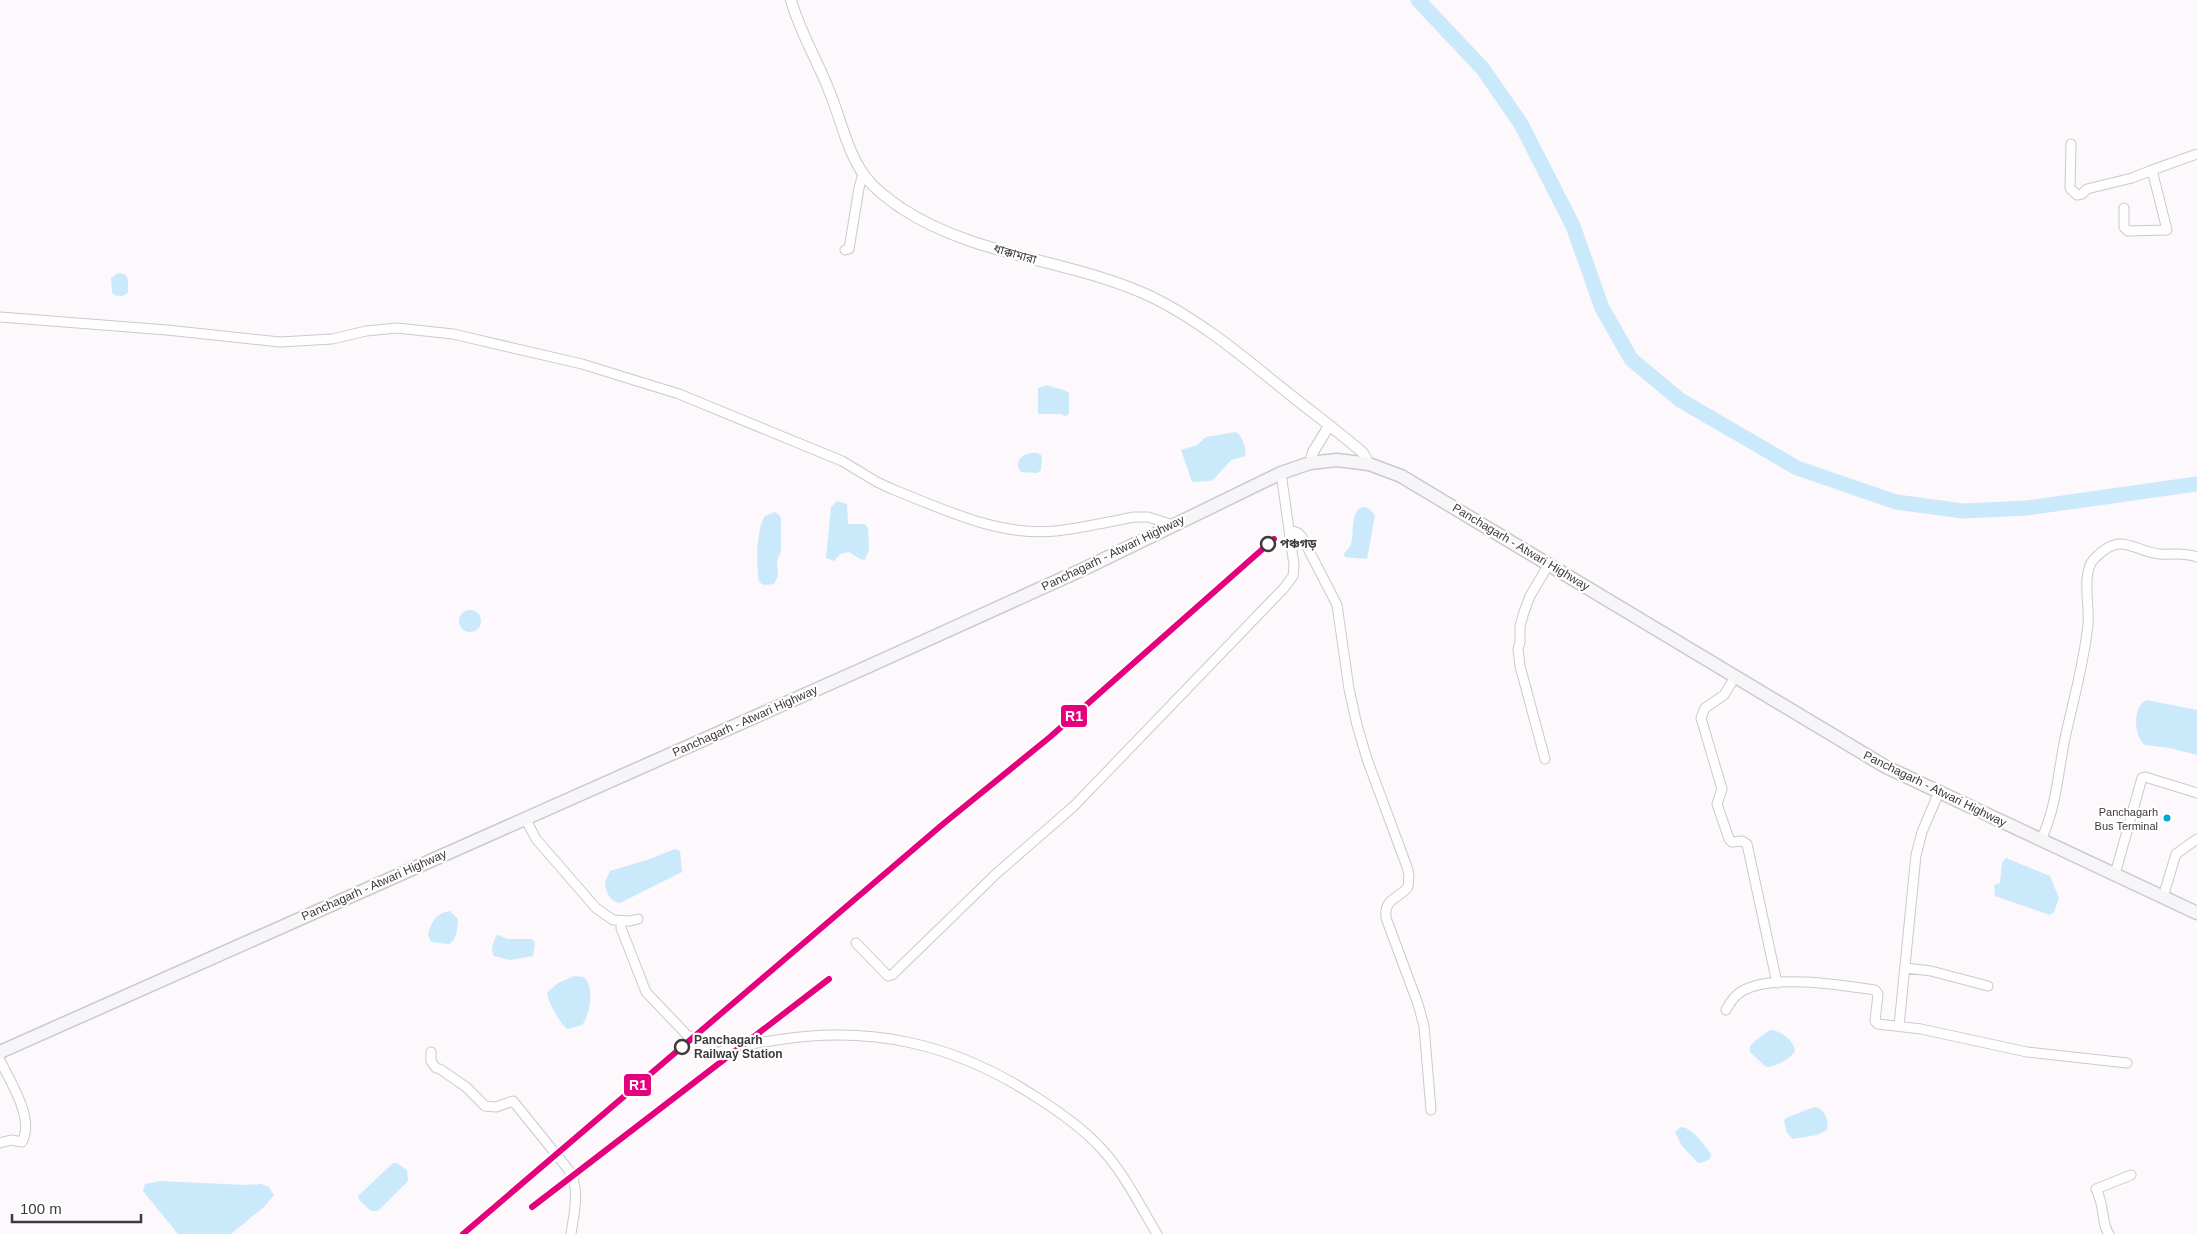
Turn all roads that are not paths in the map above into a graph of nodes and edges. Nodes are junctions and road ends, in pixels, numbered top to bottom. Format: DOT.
graph roads {
  1 [pos="791,0"];
  2 [pos="2072,144"];
  3 [pos="2197,154"];
  4 [pos="2152,170"];
  5 [pos="863,174"];
  6 [pos="2124,208"];
  7 [pos="845,250"];
  8 [pos="0,317"];
  9 [pos="1329,426"];
  10 [pos="1310,463"];
  11 [pos="1369,464"];
  12 [pos="1281,472"];
  13 [pos="1173,525"];
  14 [pos="1290,530"];
  15 [pos="2197,557"];
  16 [pos="1548,564"];
  17 [pos="1735,677"];
  18 [pos="1544,759"];
  19 [pos="1939,792"];
  20 [pos="2197,793"];
  21 [pos="525,818"];
  22 [pos="2197,838"];
  23 [pos="2041,840"];
  24 [pos="2115,874"];
  25 [pos="2164,897"];
  26 [pos="2197,913"];
  27 [pos="638,919"];
  28 [pos="621,922"];
  29 [pos="856,943"];
  30 [pos="1906,968"];
  31 [pos="1777,983"];
  32 [pos="1988,986"];
  33 [pos="1726,1010"];
  34 [pos="1899,1026"];
  35 [pos="0,1052"];
  36 [pos="431,1052"];
  37 [pos="0,1060"];
  38 [pos="2127,1064"];
  39 [pos="1431,1110"];
  40 [pos="0,1143"];
  41 [pos="2131,1175"];
  42 [pos="571,1234"];
  43 [pos="1157,1234"];
  44 [pos="2109,1234"];
  1 -- 5 [label="street, ধাক্কামারা"];
  2 -- 4 [label="street"];
  3 -- 4 [label="street"];
  4 -- 6 [label="street"];
  5 -- 7 [label="street"];
  5 -- 9 [label="street, ধাক্কামারা"];
  8 -- 13 [label="street"];
  9 -- 10 [label="street"];
  9 -- 11 [label="street, ধাক্কামারা"];
  10 -- 11 [label="main road, Panchagarh - Atwari Highway"];
  10 -- 12 [label="main road, Panchagarh - Atwari Highway"];
  11 -- 16 [label="main road, Panchagarh - Atwari Highway"];
  12 -- 13 [label="main road, Panchagarh - Atwari Highway"];
  12 -- 14 [label="street"];
  13 -- 21 [label="main road, Panchagarh - Atwari Highway"];
  14 -- 29 [label="street"];
  14 -- 39 [label="street"];
  15 -- 23 [label="street"];
  16 -- 17 [label="main road, Panchagarh - Atwari Highway"];
  16 -- 18 [label="street"];
  17 -- 19 [label="main road, Panchagarh - Atwari Highway"];
  17 -- 31 [label="street"];
  19 -- 23 [label="main road, Panchagarh - Atwari Highway"];
  19 -- 30 [label="street"];
  20 -- 24 [label="street"];
  21 -- 28 [label="street"];
  21 -- 35 [label="main road, Panchagarh - Atwari Highway"];
  22 -- 25 [label="street"];
  23 -- 24 [label="main road, Panchagarh - Atwari Highway"];
  24 -- 25 [label="main road, Panchagarh - Atwari Highway"];
  25 -- 26 [label="main road, Panchagarh - Atwari Highway"];
  27 -- 28 [label="street"];
  28 -- 43 [label="street"];
  30 -- 32 [label="street"];
  30 -- 34 [label="street"];
  31 -- 33 [label="street"];
  31 -- 34 [label="street"];
  34 -- 38 [label="street"];
  36 -- 42 [label="street"];
  37 -- 40 [label="street"];
  41 -- 44 [label="street"];
}
